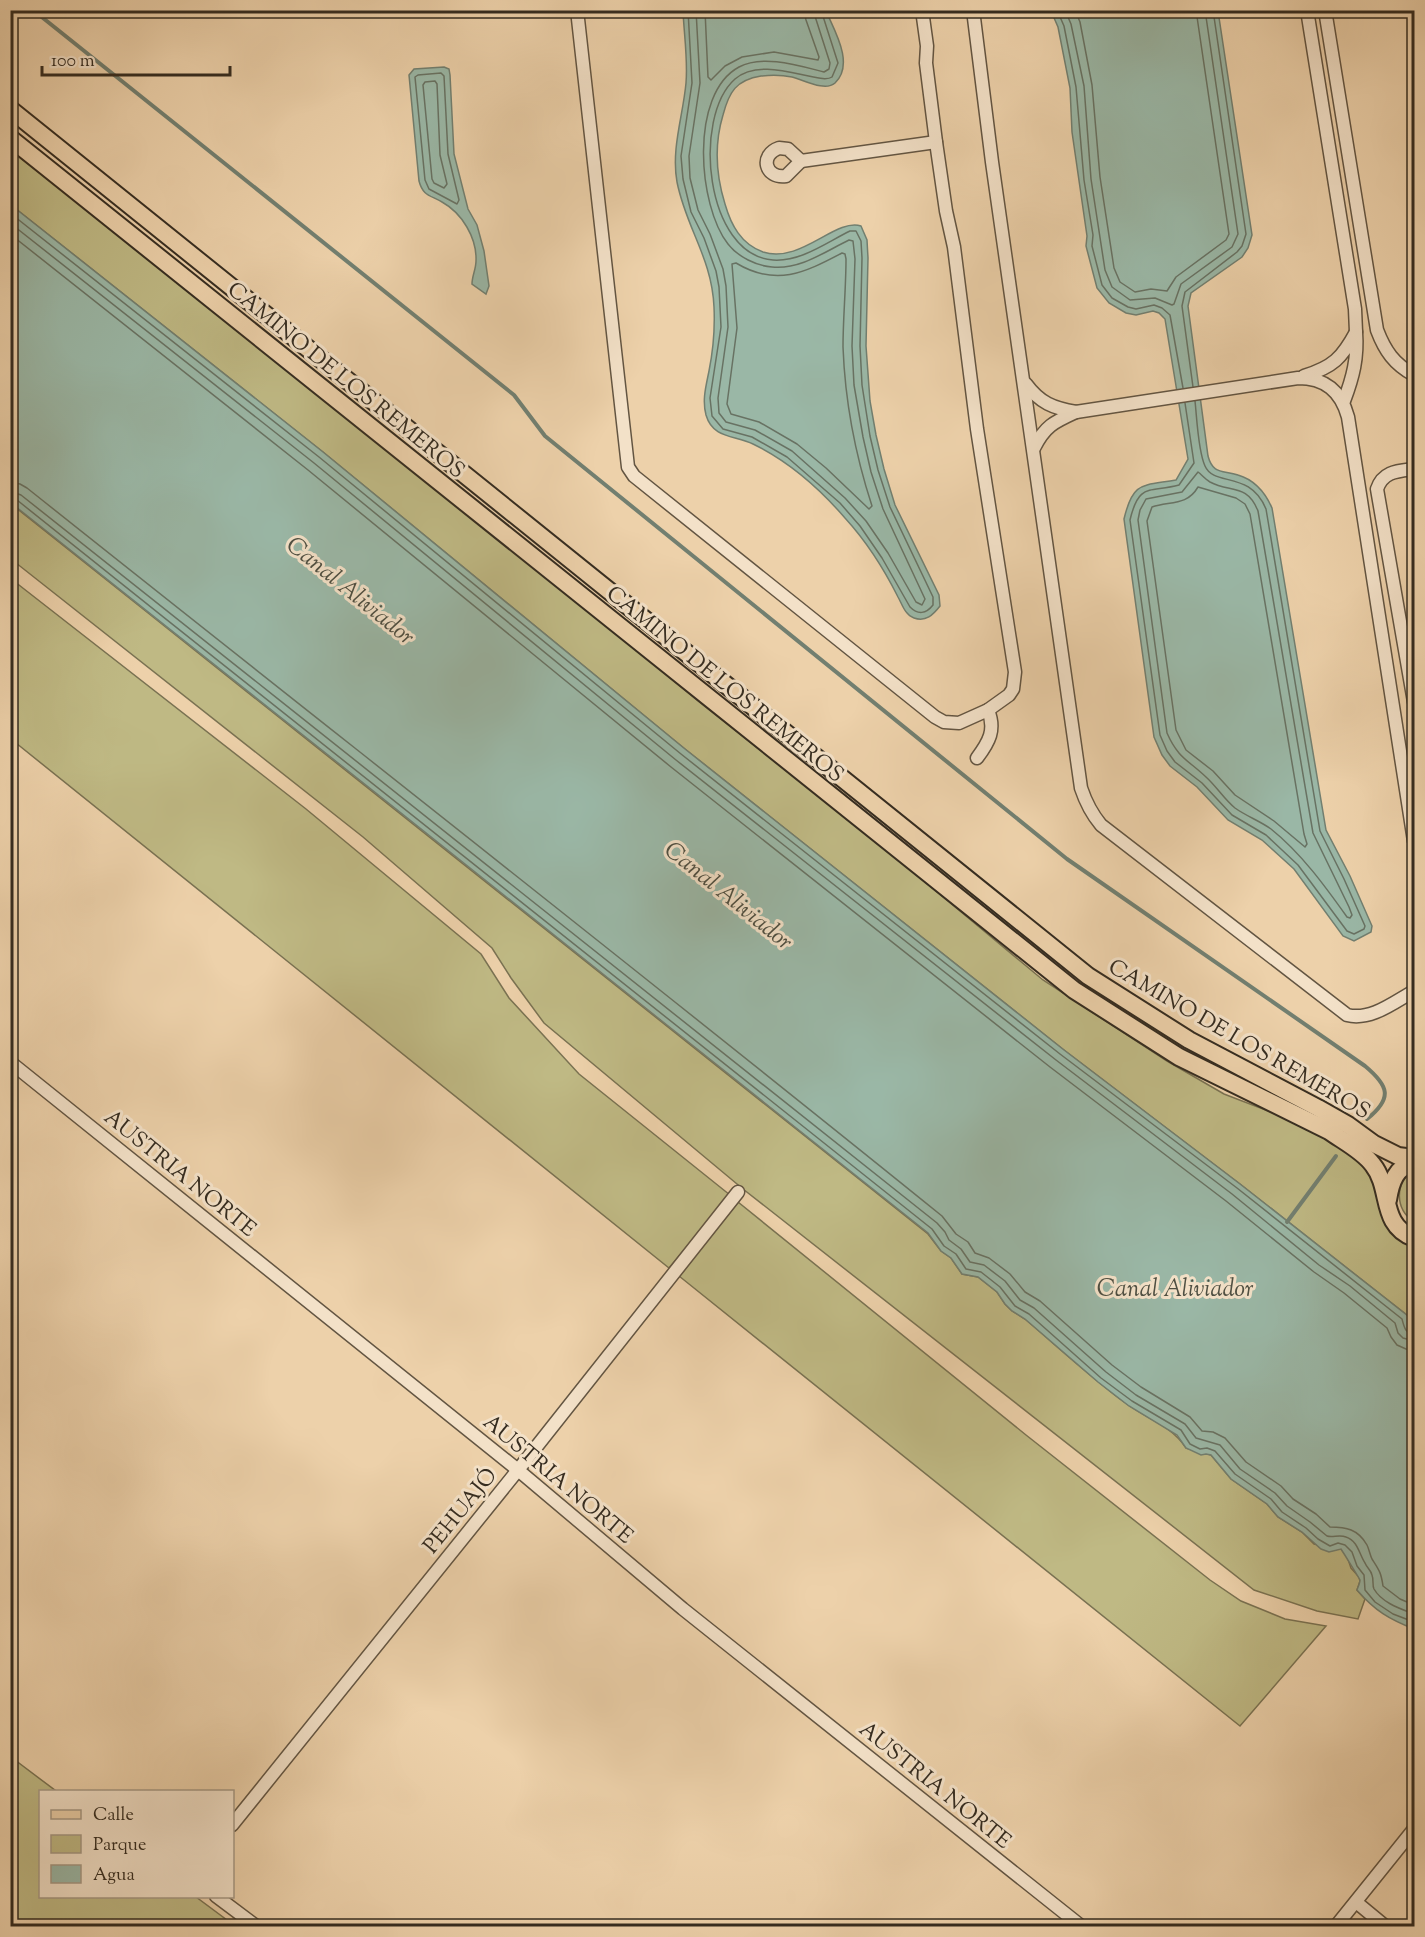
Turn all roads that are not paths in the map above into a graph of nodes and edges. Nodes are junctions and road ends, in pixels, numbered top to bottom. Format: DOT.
graph roads {
  1 [pos="577,10"];
  2 [pos="922,10"];
  3 [pos="973,10"];
  4 [pos="1307,10"];
  5 [pos="1325,10"];
  6 [pos="10,109"];
  7 [pos="10,138"];
  8 [pos="936,142"];
  9 [pos="801,161"];
  10 [pos="1356,332"];
  11 [pos="1414,375"];
  12 [pos="1298,378"];
  13 [pos="1024,382"];
  14 [pos="1344,401"];
  15 [pos="1076,412"];
  16 [pos="1034,449"];
  17 [pos="1414,469"];
  18 [pos="1413,686"];
  19 [pos="1414,702"];
  20 [pos="988,710"];
  21 [pos="977,758"];
  22 [pos="1414,841"];
  23 [pos="1414,992"];
  24 [pos="10,1062"];
  25 [pos="1414,1159"];
  26 [pos="738,1192"];
  27 [pos="1387,1204"];
  28 [pos="1414,1238"];
  29 [pos="518,1470"];
  30 [pos="234,1823"];
  31 [pos="1414,1829"];
  32 [pos="219,1898"];
  33 [pos="1356,1902"];
  34 [pos="256,1926"];
  35 [pos="1081,1926"];
  36 [pos="1336,1926"];
  37 [pos="1385,1926"];
  1 -- 20 [label="street"];
  2 -- 8 [label="street"];
  3 -- 13 [label="street"];
  4 -- 10 [label="street"];
  5 -- 11 [label="street"];
  6 -- 25 [label="main road, CAMINO DE LOS REMEROS"];
  7 -- 27 [label="main road, CAMINO DE LOS REMEROS"];
  8 -- 9 [label="street"];
  8 -- 20 [label="street"];
  10 -- 12 [label="street"];
  10 -- 14 [label="street"];
  12 -- 14 [label="street"];
  12 -- 15 [label="street"];
  13 -- 15 [label="street"];
  13 -- 16 [label="street"];
  14 -- 22 [label="street"];
  15 -- 16 [label="street"];
  16 -- 23 [label="street"];
  17 -- 18 [label="street"];
  18 -- 19 [label="street"];
  20 -- 21 [label="street"];
  24 -- 29 [label="street, AUSTRIA NORTE"];
  25 -- 27 [label="main road"];
  26 -- 29 [label="street, PEHUAJÓ"];
  27 -- 28 [label="main road, CAMINO DE LOS REMEROS"];
  29 -- 30 [label="street, PEHUAJÓ"];
  29 -- 35 [label="street, AUSTRIA NORTE"];
  31 -- 33 [label="street"];
  32 -- 34 [label="street"];
  33 -- 36 [label="street"];
  33 -- 37 [label="street"];
}
